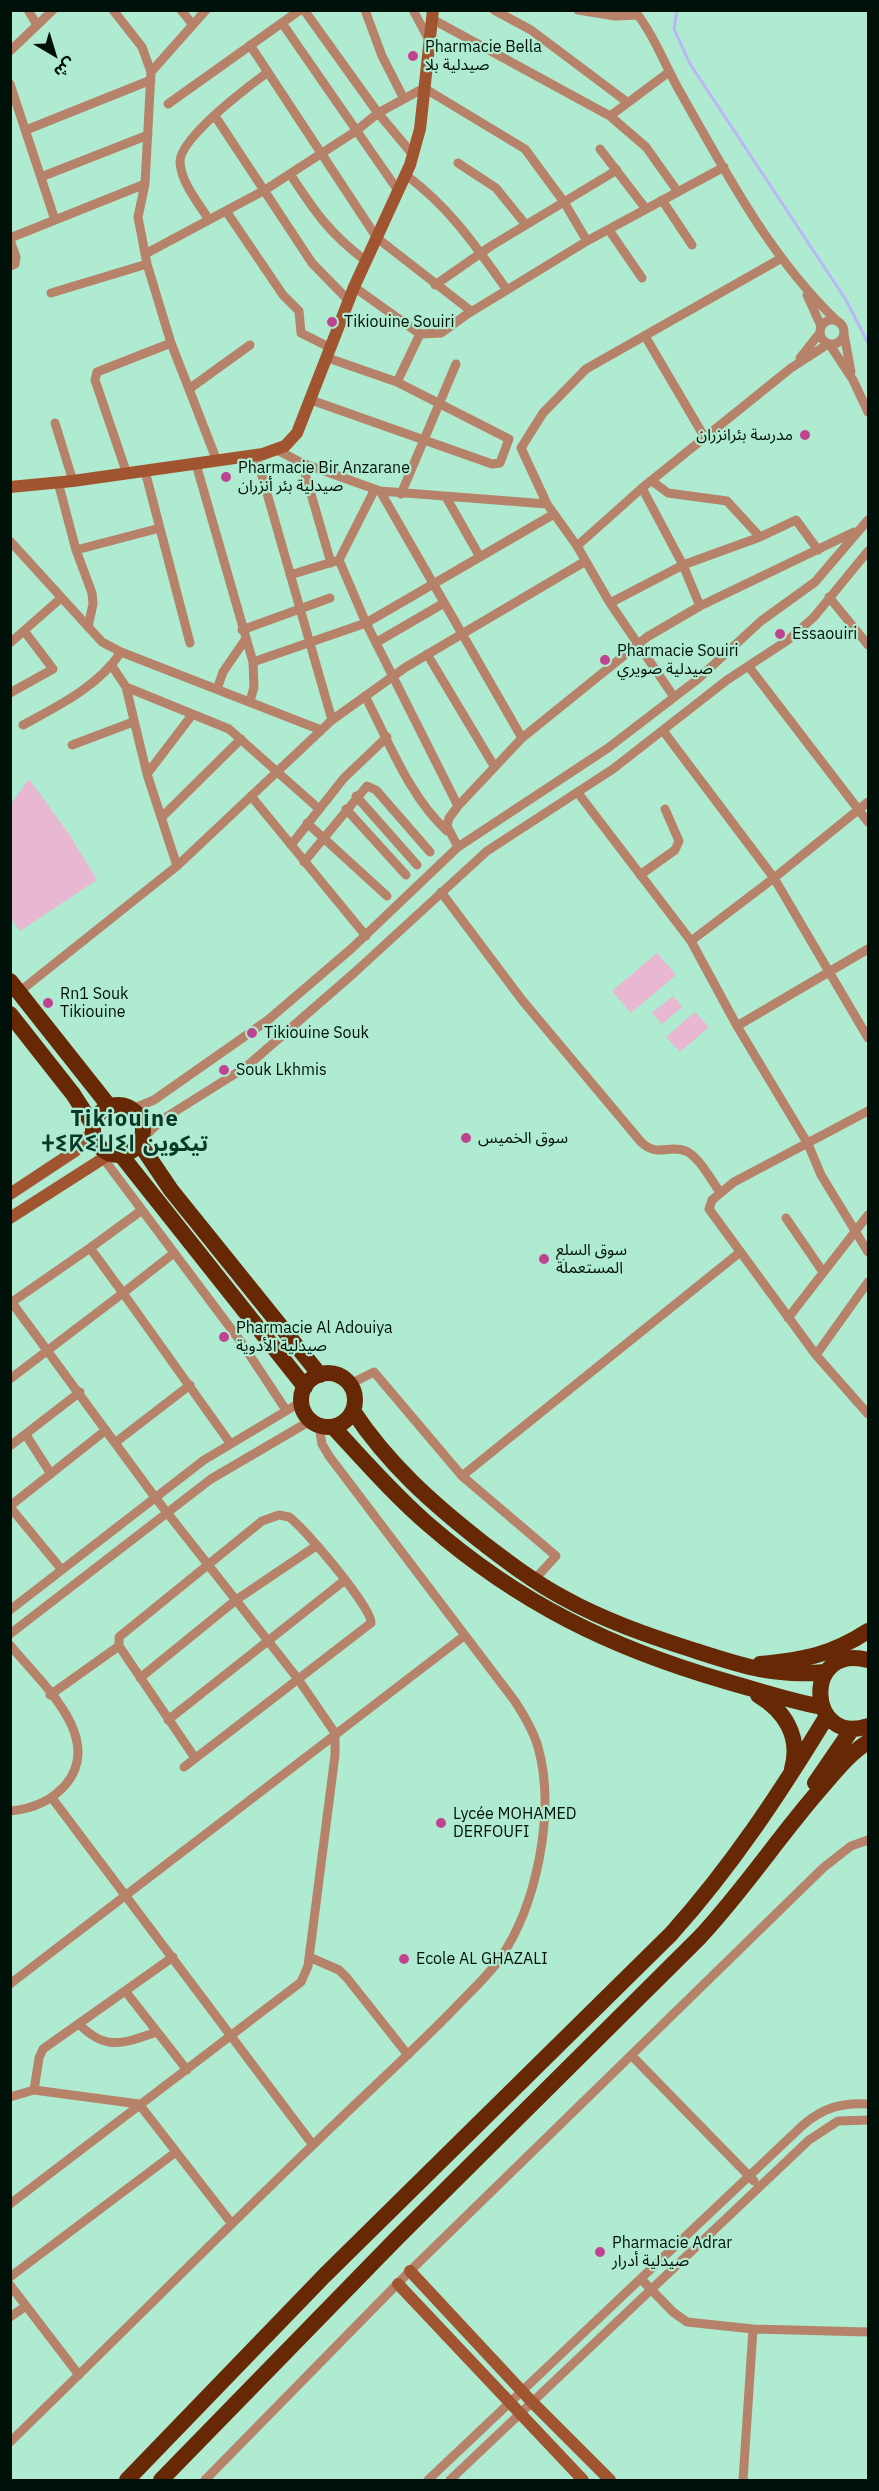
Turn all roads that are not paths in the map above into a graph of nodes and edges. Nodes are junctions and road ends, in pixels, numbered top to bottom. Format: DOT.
graph roads {
  1 [pos="28,10"];
  2 [pos="53,10"];
  3 [pos="112,10"];
  4 [pos="181,10"];
  5 [pos="206,10"];
  6 [pos="302,10"];
  7 [pos="364,10"];
  8 [pos="413,10"];
  9 [pos="494,10"];
  10 [pos="578,10"];
  11 [pos="636,13"];
  12 [pos="432,15"];
  13 [pos="282,23"];
  14 [pos="37,25"];
  15 [pos="193,25"];
  16 [pos="429,40"];
  17 [pos="250,45"];
  18 [pos="10,51"];
  19 [pos="268,72"];
  20 [pos="669,72"];
  21 [pos="151,76"];
  22 [pos="10,84"];
  23 [pos="424,88"];
  24 [pos="403,97"];
  25 [pos="627,102"];
  26 [pos="168,104"];
  27 [pos="378,113"];
  28 [pos="215,116"];
  29 [pos="610,116"];
  30 [pos="26,130"];
  31 [pos="356,130"];
  32 [pos="148,135"];
  33 [pos="600,149"];
  34 [pos="323,153"];
  35 [pos="414,156"];
  36 [pos="458,163"];
  37 [pos="724,167"];
  38 [pos="617,170"];
  39 [pos="290,174"];
  40 [pos="406,175"];
  41 [pos="41,177"];
  42 [pos="145,184"];
  43 [pos="265,190"];
  44 [pos="399,192"];
  45 [pos="678,192"];
  46 [pos="662,200"];
  47 [pos="564,202"];
  48 [pos="646,209"];
  49 [pos="226,211"];
  50 [pos="55,220"];
  51 [pos="209,220"];
  52 [pos="526,225"];
  53 [pos="609,230"];
  54 [pos="377,238"];
  55 [pos="10,239"];
  56 [pos="588,242"];
  57 [pos="692,245"];
  58 [pos="481,253"];
  59 [pos="145,254"];
  60 [pos="780,259"];
  61 [pos="366,261"];
  62 [pos="147,264"];
  63 [pos="10,266"];
  64 [pos="642,278"];
  65 [pos="435,285"];
  66 [pos="354,287"];
  67 [pos="803,287"];
  68 [pos="507,290"];
  69 [pos="51,293"];
  70 [pos="350,301"];
  71 [pos="471,311"];
  72 [pos="837,321"];
  73 [pos="820,330"];
  74 [pos="420,334"];
  75 [pos="844,334"];
  76 [pos="645,336"];
  77 [pos="171,343"];
  78 [pos="250,345"];
  79 [pos="829,345"];
  80 [pos="330,353"];
  81 [pos="456,364"];
  82 [pos="791,368"];
  83 [pos="854,380"];
  84 [pos="397,382"];
  85 [pos="189,389"];
  86 [pos="311,400"];
  87 [pos="438,403"];
  88 [pos="868,412"];
  89 [pos="56,423"];
  90 [pos="705,438"];
  91 [pos="423,439"];
  92 [pos="510,439"];
  93 [pos="521,448"];
  94 [pos="278,450"];
  95 [pos="256,455"];
  96 [pos="218,461"];
  97 [pos="302,463"];
  98 [pos="196,464"];
  99 [pos="145,471"];
  100 [pos="127,474"];
  101 [pos="73,481"];
  102 [pos="652,481"];
  103 [pos="58,482"];
  104 [pos="10,487"];
  105 [pos="642,488"];
  106 [pos="377,490"];
  107 [pos="401,494"];
  108 [pos="446,496"];
  109 [pos="547,504"];
  110 [pos="554,514"];
  111 [pos="868,520"];
  112 [pos="160,528"];
  113 [pos="858,530"];
  114 [pos="760,537"];
  115 [pos="577,546"];
  116 [pos="12,547"];
  117 [pos="76,550"];
  118 [pos="818,550"];
  119 [pos="868,551"];
  120 [pos="480,557"];
  121 [pos="335,562"];
  122 [pos="584,562"];
  123 [pos="683,565"];
  124 [pos="290,575"];
  125 [pos="434,585"];
  126 [pos="830,597"];
  127 [pos="61,598"];
  128 [pos="330,598"];
  129 [pos="444,603"];
  130 [pos="610,603"];
  131 [pos="700,606"];
  132 [pos="300,609"];
  133 [pos="366,623"];
  134 [pos="88,627"];
  135 [pos="25,632"];
  136 [pos="462,632"];
  137 [pos="243,635"];
  138 [pos="309,642"];
  139 [pos="376,642"];
  140 [pos="10,643"];
  141 [pos="190,643"];
  142 [pos="638,645"];
  143 [pos="868,645"];
  144 [pos="121,652"];
  145 [pos="427,654"];
  146 [pos="253,662"];
  147 [pos="112,666"];
  148 [pos="749,667"];
  149 [pos="393,675"];
  150 [pos="126,687"];
  151 [pos="217,689"];
  152 [pos="10,693"];
  153 [pos="365,696"];
  154 [pos="674,698"];
  155 [pos="250,701"];
  156 [pos="192,716"];
  157 [pos="332,720"];
  158 [pos="132,722"];
  159 [pos="23,725"];
  160 [pos="321,730"];
  161 [pos="663,732"];
  162 [pos="387,737"];
  163 [pos="522,738"];
  164 [pos="241,739"];
  165 [pos="72,745"];
  166 [pos="494,766"];
  167 [pos="278,773"];
  168 [pos="147,774"];
  169 [pos="578,793"];
  170 [pos="251,796"];
  171 [pos="356,796"];
  172 [pos="868,802"];
  173 [pos="458,806"];
  174 [pos="318,808"];
  175 [pos="346,809"];
  176 [pos="665,809"];
  177 [pos="858,810"];
  178 [pos="163,816"];
  179 [pos="868,822"];
  180 [pos="307,823"];
  181 [pos="448,832"];
  182 [pos="324,837"];
  183 [pos="291,845"];
  184 [pos="458,848"];
  185 [pos="430,852"];
  186 [pos="304,862"];
  187 [pos="417,865"];
  188 [pos="177,866"];
  189 [pos="406,875"];
  190 [pos="640,875"];
  191 [pos="774,879"];
  192 [pos="441,892"];
  193 [pos="387,896"];
  194 [pos="366,936"];
  195 [pos="691,941"];
  196 [pos="868,950"];
  197 [pos="830,972"];
  198 [pos="15,986"];
  199 [pos="10,1014"];
  200 [pos="737,1026"];
  201 [pos="868,1038"];
  202 [pos="109,1106"];
  203 [pos="132,1109"];
  204 [pos="868,1111"];
  205 [pos="93,1129"];
  206 [pos="142,1141"];
  207 [pos="808,1144"];
  208 [pos="112,1156"];
  209 [pos="720,1192"];
  210 [pos="10,1194"];
  211 [pos="142,1210"];
  212 [pos="868,1215"];
  213 [pos="10,1218"];
  214 [pos="786,1218"];
  215 [pos="855,1234"];
  216 [pos="90,1248"];
  217 [pos="868,1252"];
  218 [pos="174,1253"];
  219 [pos="739,1253"];
  220 [pos="823,1272"];
  221 [pos="868,1282"];
  222 [pos="123,1293"];
  223 [pos="11,1301"];
  224 [pos="20,1312"];
  225 [pos="10,1318"];
  226 [pos="788,1318"];
  227 [pos="47,1350"];
  228 [pos="816,1355"];
  229 [pos="320,1375"];
  230 [pos="10,1379"];
  231 [pos="350,1384"];
  232 [pos="190,1385"];
  233 [pos="80,1392"];
  234 [pos="297,1400"];
  235 [pos="352,1411"];
  236 [pos="868,1414"];
  237 [pos="321,1424"];
  238 [pos="106,1430"];
  239 [pos="26,1435"];
  240 [pos="116,1442"];
  241 [pos="230,1443"];
  242 [pos="10,1446"];
  243 [pos="51,1474"];
  244 [pos="462,1476"];
  245 [pos="154,1496"];
  246 [pos="10,1507"];
  247 [pos="167,1511"];
  248 [pos="316,1546"];
  249 [pos="207,1564"];
  250 [pos="62,1570"];
  251 [pos="345,1580"];
  252 [pos="534,1580"];
  253 [pos="236,1600"];
  254 [pos="10,1610"];
  255 [pos="868,1631"];
  256 [pos="10,1634"];
  257 [pos="464,1636"];
  258 [pos="267,1640"];
  259 [pos="10,1645"];
  260 [pos="119,1646"];
  261 [pos="865,1655"];
  262 [pos="741,1665"];
  263 [pos="826,1672"];
  264 [pos="140,1678"];
  265 [pos="297,1679"];
  266 [pos="742,1686"];
  267 [pos="50,1695"];
  268 [pos="824,1711"];
  269 [pos="168,1720"];
  270 [pos="860,1728"];
  271 [pos="335,1733"];
  272 [pos="868,1742"];
  273 [pos="195,1758"];
  274 [pos="184,1767"];
  275 [pos="789,1780"];
  276 [pos="52,1798"];
  277 [pos="10,1810"];
  278 [pos="798,1814"];
  279 [pos="868,1840"];
  280 [pos="124,1896"];
  281 [pos="172,1957"];
  282 [pos="309,1957"];
  283 [pos="10,1984"];
  284 [pos="126,1992"];
  285 [pos="79,2024"];
  286 [pos="157,2032"];
  287 [pos="230,2034"];
  288 [pos="408,2055"];
  289 [pos="632,2056"];
  290 [pos="187,2070"];
  291 [pos="34,2090"];
  292 [pos="10,2097"];
  293 [pos="139,2104"];
  294 [pos="868,2104"];
  295 [pos="868,2120"];
  296 [pos="789,2139"];
  297 [pos="313,2145"];
  298 [pos="799,2149"];
  299 [pos="176,2152"];
  300 [pos="750,2176"];
  301 [pos="760,2186"];
  302 [pos="10,2204"];
  303 [pos="232,2224"];
  304 [pos="410,2271"];
  305 [pos="10,2277"];
  306 [pos="641,2279"];
  307 [pos="398,2284"];
  308 [pos="10,2285"];
  309 [pos="651,2289"];
  310 [pos="26,2306"];
  311 [pos="10,2317"];
  312 [pos="753,2329"];
  313 [pos="868,2332"];
  314 [pos="79,2375"];
  315 [pos="522,2392"];
  316 [pos="532,2402"];
  317 [pos="510,2403"];
  318 [pos="520,2414"];
  319 [pos="10,2442"];
  320 [pos="127,2481"];
  321 [pos="160,2481"];
  322 [pos="205,2481"];
  323 [pos="428,2481"];
  324 [pos="450,2481"];
  325 [pos="583,2481"];
  326 [pos="610,2481"];
  327 [pos="742,2481"];
  1 -- 14 [label="street"];
  2 -- 14 [label="street"];
  3 -- 21 [label="street"];
  4 -- 15 [label="street"];
  5 -- 15 [label="street"];
  6 -- 13 [label="street"];
  6 -- 27 [label="street"];
  7 -- 24 [label="street"];
  8 -- 16 [label="street"];
  9 -- 25 [label="street"];
  10 -- 11 [label="street"];
  11 -- 20 [label="street"];
  12 -- 16 [label="street"];
  12 -- 29 [label="street"];
  13 -- 17 [label="street"];
  13 -- 31 [label="street"];
  14 -- 18 [label="street"];
  15 -- 21 [label="street"];
  16 -- 23 [label="street"];
  17 -- 19 [label="street"];
  17 -- 26 [label="street"];
  19 -- 28 [label="street"];
  19 -- 34 [label="street"];
  20 -- 25 [label="street"];
  20 -- 37 [label="street"];
  21 -- 30 [label="street"];
  21 -- 32 [label="street"];
  22 -- 30 [label="street"];
  23 -- 24 [label="street"];
  23 -- 35 [label="street"];
  23 -- 47 [label="street"];
  24 -- 27 [label="street"];
  25 -- 29 [label="street"];
  27 -- 31 [label="street"];
  27 -- 35 [label="street"];
  28 -- 43 [label="street"];
  28 -- 51 [label="street"];
  29 -- 45 [label="street"];
  30 -- 41 [label="street"];
  31 -- 34 [label="street"];
  31 -- 44 [label="street"];
  32 -- 41 [label="street"];
  32 -- 42 [label="street"];
  33 -- 38 [label="street"];
  34 -- 39 [label="street"];
  34 -- 54 [label="street"];
  35 -- 40 [label="street"];
  36 -- 52 [label="street"];
  37 -- 45 [label="street"];
  37 -- 60 [label="street"];
  38 -- 47 [label="street"];
  38 -- 48 [label="street"];
  39 -- 43 [label="street"];
  39 -- 61 [label="street"];
  40 -- 44 [label="street"];
  40 -- 58 [label="street"];
  41 -- 50 [label="street"];
  42 -- 50 [label="street"];
  42 -- 59 [label="street"];
  43 -- 49 [label="street"];
  43 -- 70 [label="street"];
  44 -- 54 [label="street"];
  45 -- 46 [label="street"];
  46 -- 48 [label="street"];
  46 -- 57 [label="street"];
  47 -- 52 [label="street"];
  47 -- 56 [label="street"];
  48 -- 53 [label="street"];
  49 -- 51 [label="street"];
  49 -- 80 [label="street"];
  50 -- 55 [label="street"];
  51 -- 59 [label="street"];
  52 -- 58 [label="street"];
  53 -- 56 [label="street"];
  53 -- 64 [label="street"];
  54 -- 61 [label="street"];
  54 -- 65 [label="street"];
  55 -- 63 [label="street"];
  56 -- 68 [label="street"];
  58 -- 65 [label="street"];
  58 -- 68 [label="street"];
  59 -- 62 [label="street"];
  60 -- 67 [label="street"];
  60 -- 76 [label="street"];
  61 -- 66 [label="street"];
  62 -- 69 [label="street"];
  62 -- 77 [label="street"];
  65 -- 71 [label="street"];
  66 -- 70 [label="street"];
  66 -- 74 [label="street"];
  67 -- 72 [label="street"];
  67 -- 73 [label="street"];
  68 -- 71 [label="street"];
  70 -- 80 [label="street"];
  71 -- 74 [label="street"];
  72 -- 73 [label="street"];
  72 -- 75 [label="street"];
  73 -- 79 [label="street"];
  73 -- 82 [label="street"];
  74 -- 84 [label="street"];
  75 -- 79 [label="street"];
  75 -- 83 [label="street"];
  76 -- 90 [label="street"];
  76 -- 93 [label="street"];
  77 -- 85 [label="street"];
  77 -- 100 [label="street"];
  78 -- 85 [label="street"];
  79 -- 82 [label="street"];
  79 -- 83 [label="street"];
  80 -- 84 [label="street"];
  80 -- 86 [label="street"];
  81 -- 87 [label="street"];
  82 -- 90 [label="street"];
  83 -- 88 [label="street"];
  84 -- 87 [label="street"];
  85 -- 96 [label="street"];
  86 -- 91 [label="street"];
  86 -- 94 [label="street"];
  87 -- 91 [label="street"];
  87 -- 92 [label="street"];
  89 -- 101 [label="street"];
  90 -- 102 [label="street"];
  91 -- 92 [label="street"];
  91 -- 107 [label="street"];
  92 -- 93 [label="street"];
  93 -- 109 [label="street"];
  94 -- 95 [label="street"];
  94 -- 97 [label="street"];
  95 -- 96 [label="street"];
  95 -- 124 [label="street"];
  96 -- 98 [label="street"];
  97 -- 106 [label="street"];
  97 -- 121 [label="street"];
  98 -- 99 [label="street"];
  98 -- 137 [label="street"];
  99 -- 100 [label="street"];
  99 -- 112 [label="street"];
  100 -- 101 [label="street"];
  101 -- 103 [label="street"];
  102 -- 105 [label="street"];
  102 -- 114 [label="street"];
  103 -- 104 [label="street"];
  103 -- 117 [label="street"];
  105 -- 115 [label="street"];
  105 -- 123 [label="street"];
  106 -- 107 [label="street"];
  106 -- 121 [label="street"];
  106 -- 125 [label="street"];
  107 -- 108 [label="street"];
  108 -- 109 [label="street"];
  108 -- 120 [label="street"];
  109 -- 110 [label="street"];
  110 -- 115 [label="street"];
  110 -- 120 [label="street"];
  111 -- 113 [label="street"];
  112 -- 117 [label="street"];
  112 -- 141 [label="street"];
  113 -- 118 [label="street"];
  113 -- 154 [label="street"];
  114 -- 118 [label="street"];
  114 -- 123 [label="street"];
  115 -- 122 [label="street"];
  116 -- 127 [label="street"];
  117 -- 134 [label="street"];
  118 -- 131 [label="street"];
  119 -- 126 [label="street"];
  120 -- 125 [label="street"];
  121 -- 124 [label="street"];
  121 -- 133 [label="street"];
  122 -- 130 [label="street"];
  122 -- 136 [label="street"];
  123 -- 130 [label="street"];
  123 -- 131 [label="street"];
  124 -- 132 [label="street"];
  125 -- 129 [label="street"];
  125 -- 133 [label="street"];
  126 -- 143 [label="street"];
  126 -- 148 [label="street"];
  127 -- 134 [label="street"];
  127 -- 135 [label="street"];
  128 -- 132 [label="street"];
  129 -- 136 [label="street"];
  129 -- 139 [label="street"];
  130 -- 142 [label="street"];
  131 -- 142 [label="street"];
  132 -- 137 [label="street"];
  132 -- 138 [label="street"];
  133 -- 138 [label="street"];
  133 -- 139 [label="street"];
  134 -- 144 [label="street"];
  135 -- 140 [label="street"];
  135 -- 152 [label="street"];
  136 -- 145 [label="street"];
  136 -- 163 [label="street"];
  137 -- 146 [label="street"];
  137 -- 151 [label="street"];
  138 -- 146 [label="street"];
  138 -- 157 [label="street"];
  139 -- 149 [label="street"];
  142 -- 154 [label="street"];
  142 -- 163 [label="street"];
  144 -- 147 [label="street"];
  144 -- 151 [label="street"];
  145 -- 149 [label="street"];
  145 -- 166 [label="street"];
  146 -- 155 [label="street"];
  147 -- 150 [label="street"];
  147 -- 159 [label="street"];
  148 -- 161 [label="street"];
  148 -- 177 [label="street"];
  149 -- 153 [label="street"];
  149 -- 173 [label="street"];
  150 -- 156 [label="street"];
  150 -- 158 [label="street"];
  151 -- 155 [label="street"];
  153 -- 157 [label="street"];
  153 -- 162 [label="street"];
  154 -- 184 [label="street"];
  155 -- 160 [label="street"];
  156 -- 164 [label="street"];
  156 -- 168 [label="street"];
  157 -- 160 [label="street"];
  158 -- 165 [label="street"];
  158 -- 168 [label="street"];
  160 -- 167 [label="street"];
  161 -- 169 [label="street"];
  161 -- 191 [label="street"];
  162 -- 174 [label="street"];
  162 -- 181 [label="street"];
  163 -- 166 [label="street"];
  164 -- 167 [label="street"];
  164 -- 178 [label="street"];
  166 -- 173 [label="street"];
  167 -- 170 [label="street"];
  167 -- 174 [label="street"];
  168 -- 178 [label="street"];
  169 -- 190 [label="street"];
  169 -- 192 [label="street"];
  170 -- 183 [label="street"];
  170 -- 188 [label="street"];
  171 -- 175 [label="street"];
  171 -- 185 [label="street"];
  171 -- 187 [label="street"];
  172 -- 177 [label="street"];
  173 -- 181 [label="street"];
  174 -- 180 [label="street"];
  175 -- 182 [label="street"];
  175 -- 189 [label="street"];
  176 -- 190 [label="street"];
  177 -- 179 [label="street"];
  177 -- 191 [label="street"];
  178 -- 188 [label="street"];
  180 -- 182 [label="street"];
  180 -- 183 [label="street"];
  181 -- 184 [label="street"];
  182 -- 186 [label="street"];
  182 -- 193 [label="street"];
  183 -- 186 [label="street"];
  184 -- 194 [label="street"];
  186 -- 194 [label="street"];
  188 -- 198 [label="street"];
  190 -- 195 [label="street"];
  191 -- 195 [label="street"];
  191 -- 197 [label="street"];
  192 -- 206 [label="street"];
  192 -- 209 [label="street"];
  194 -- 203 [label="street"];
  195 -- 200 [label="street"];
  196 -- 197 [label="street"];
  197 -- 200 [label="street"];
  197 -- 201 [label="street"];
  198 -- 202 [label="highway"];
  199 -- 205 [label="highway"];
  200 -- 207 [label="street"];
  202 -- 203 [label="highway"];
  202 -- 205 [label="highway"];
  203 -- 206 [label="highway"];
  204 -- 207 [label="street"];
  205 -- 208 [label="highway"];
  205 -- 210 [label="street"];
  206 -- 208 [label="highway"];
  206 -- 229 [label="highway"];
  207 -- 209 [label="street"];
  207 -- 215 [label="street"];
  208 -- 211 [label="street"];
  208 -- 213 [label="street"];
  208 -- 234 [label="highway"];
  209 -- 219 [label="street"];
  211 -- 216 [label="street"];
  211 -- 218 [label="street"];
  212 -- 215 [label="street"];
  214 -- 220 [label="street"];
  215 -- 217 [label="street"];
  215 -- 220 [label="street"];
  216 -- 222 [label="street"];
  216 -- 223 [label="street"];
  218 -- 222 [label="street"];
  218 -- 234 [label="street"];
  219 -- 226 [label="street"];
  219 -- 244 [label="street"];
  220 -- 226 [label="street"];
  221 -- 228 [label="street"];
  222 -- 227 [label="street"];
  222 -- 232 [label="street"];
  223 -- 224 [label="street"];
  224 -- 225 [label="street"];
  224 -- 227 [label="street"];
  226 -- 228 [label="street"];
  227 -- 230 [label="street"];
  227 -- 233 [label="street"];
  228 -- 236 [label="street"];
  229 -- 231 [label="highway"];
  229 -- 234 [label="highway"];
  231 -- 235 [label="highway"];
  231 -- 244 [label="street"];
  232 -- 240 [label="street"];
  232 -- 241 [label="street"];
  233 -- 238 [label="street"];
  233 -- 239 [label="street"];
  234 -- 237 [label="highway"];
  234 -- 241 [label="street"];
  235 -- 237 [label="highway"];
  235 -- 252 [label="highway"];
  237 -- 247 [label="street"];
  237 -- 257 [label="street"];
  237 -- 266 [label="highway"];
  238 -- 240 [label="street"];
  238 -- 243 [label="street"];
  239 -- 242 [label="street"];
  239 -- 243 [label="street"];
  240 -- 245 [label="street"];
  241 -- 245 [label="street"];
  243 -- 246 [label="street"];
  244 -- 252 [label="street"];
  245 -- 247 [label="street"];
  245 -- 250 [label="street"];
  246 -- 250 [label="street"];
  247 -- 249 [label="street"];
  247 -- 256 [label="street"];
  248 -- 249 [label="street"];
  248 -- 251 [label="street"];
  248 -- 253 [label="street"];
  249 -- 253 [label="street"];
  249 -- 260 [label="street"];
  250 -- 254 [label="street"];
  251 -- 258 [label="street"];
  251 -- 265 [label="street"];
  252 -- 262 [label="highway"];
  253 -- 258 [label="street"];
  253 -- 264 [label="street"];
  255 -- 262 [label="highway"];
  257 -- 271 [label="street"];
  257 -- 288 [label="street"];
  258 -- 265 [label="street"];
  258 -- 269 [label="street"];
  259 -- 267 [label="street"];
  260 -- 264 [label="street"];
  260 -- 267 [label="street"];
  261 -- 263 [label="highway"];
  262 -- 263 [label="highway"];
  263 -- 268 [label="highway"];
  264 -- 269 [label="street"];
  265 -- 271 [label="street"];
  265 -- 273 [label="street"];
  266 -- 268 [label="highway"];
  266 -- 275 [label="highway"];
  267 -- 276 [label="street"];
  268 -- 270 [label="highway"];
  268 -- 275 [label="highway"];
  269 -- 273 [label="street"];
  270 -- 278 [label="highway"];
  271 -- 280 [label="street"];
  271 -- 282 [label="street"];
  272 -- 278 [label="highway"];
  273 -- 274 [label="street"];
  275 -- 320 [label="highway"];
  276 -- 277 [label="street"];
  276 -- 280 [label="street"];
  278 -- 321 [label="highway"];
  279 -- 289 [label="street"];
  280 -- 281 [label="street"];
  280 -- 283 [label="street"];
  281 -- 284 [label="street"];
  281 -- 287 [label="street"];
  282 -- 287 [label="street"];
  282 -- 288 [label="street"];
  284 -- 285 [label="street"];
  284 -- 286 [label="street"];
  285 -- 286 [label="street"];
  285 -- 291 [label="street"];
  286 -- 290 [label="street"];
  287 -- 290 [label="street"];
  287 -- 297 [label="street"];
  288 -- 297 [label="street"];
  289 -- 300 [label="street"];
  289 -- 304 [label="street"];
  290 -- 293 [label="street"];
  291 -- 292 [label="street"];
  291 -- 293 [label="street"];
  293 -- 299 [label="street"];
  293 -- 302 [label="street"];
  294 -- 296 [label="street"];
  295 -- 298 [label="street"];
  296 -- 298 [label="street"];
  296 -- 300 [label="street"];
  297 -- 303 [label="street"];
  298 -- 301 [label="street"];
  299 -- 303 [label="street"];
  299 -- 305 [label="street"];
  300 -- 301 [label="street"];
  300 -- 306 [label="street"];
  301 -- 309 [label="street"];
  303 -- 314 [label="street"];
  304 -- 307 [label="street"];
  304 -- 315 [label="street"];
  306 -- 309 [label="street"];
  306 -- 315 [label="street"];
  307 -- 317 [label="street"];
  307 -- 322 [label="street"];
  308 -- 310 [label="street"];
  309 -- 312 [label="street"];
  309 -- 316 [label="street"];
  310 -- 311 [label="street"];
  310 -- 314 [label="street"];
  312 -- 313 [label="street"];
  312 -- 327 [label="street"];
  314 -- 319 [label="street"];
  315 -- 316 [label="street"];
  315 -- 317 [label="street"];
  316 -- 318 [label="street"];
  316 -- 326 [label="street"];
  317 -- 318 [label="street"];
  317 -- 323 [label="street"];
  318 -- 324 [label="street"];
  318 -- 325 [label="street"];
}
